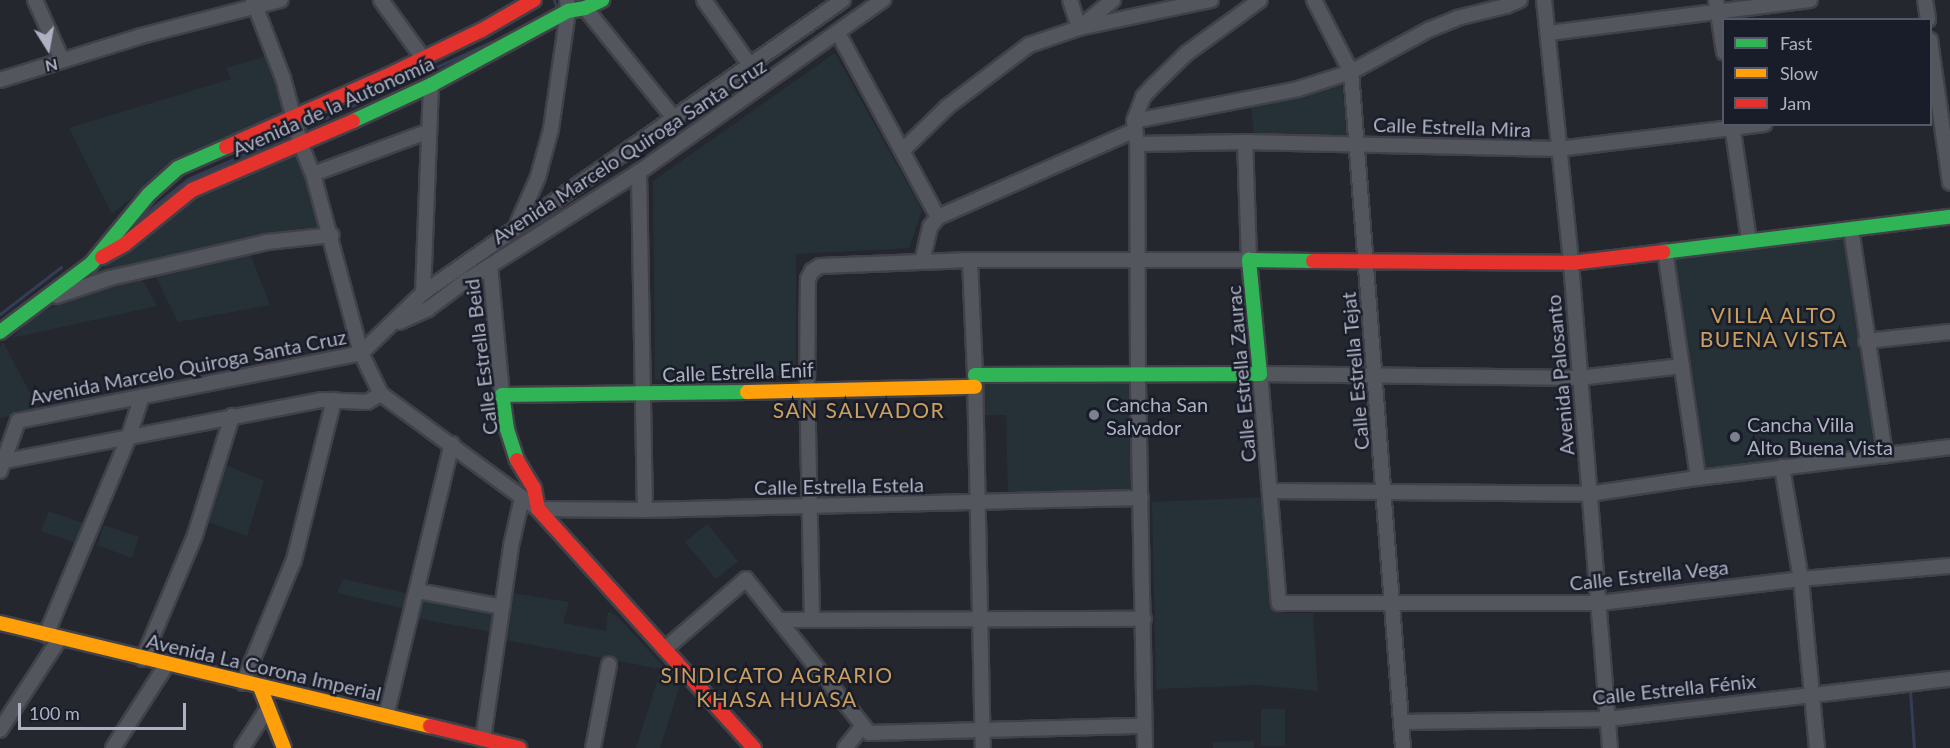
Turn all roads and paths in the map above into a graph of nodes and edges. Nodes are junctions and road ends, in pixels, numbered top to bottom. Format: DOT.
graph roads {
  1 [pos="35,0"];
  2 [pos="280,0"];
  3 [pos="381,0"];
  4 [pos="534,0"];
  5 [pos="602,0"];
  6 [pos="704,0"];
  7 [pos="884,0"];
  8 [pos="1070,0"];
  9 [pos="1113,0"];
  10 [pos="1211,0"];
  11 [pos="1260,0"];
  12 [pos="1314,0"];
  13 [pos="1520,0"];
  14 [pos="1544,0"];
  15 [pos="1810,0"];
  16 [pos="1925,0"];
  17 [pos="834,2"];
  18 [pos="1504,3"];
  19 [pos="255,4"];
  20 [pos="1718,5"];
  21 [pos="568,6"];
  22 [pos="585,8"];
  23 [pos="1928,18"];
  24 [pos="1079,28"];
  25 [pos="838,33"];
  26 [pos="1549,33"];
  27 [pos="1722,36"];
  28 [pos="1932,53"];
  29 [pos="423,58"];
  30 [pos="62,60"];
  31 [pos="749,64"];
  32 [pos="1351,72"];
  33 [pos="0,80"];
  34 [pos="431,85"];
  35 [pos="1940,103"];
  36 [pos="673,117"];
  37 [pos="294,119"];
  38 [pos="1732,126"];
  39 [pos="429,131"];
  40 [pos="1135,132"];
  41 [pos="1245,142"];
  42 [pos="1359,144"];
  43 [pos="301,145"];
  44 [pos="1558,149"];
  45 [pos="903,150"];
  46 [pos="639,172"];
  47 [pos="313,174"];
  48 [pos="1950,183"];
  49 [pos="938,217"];
  50 [pos="1950,217"];
  51 [pos="515,227"];
  52 [pos="1851,230"];
  53 [pos="332,235"];
  54 [pos="1749,241"];
  55 [pos="1665,251"];
  56 [pos="1138,258"];
  57 [pos="1365,259"];
  58 [pos="970,260"];
  59 [pos="1250,260"];
  60 [pos="922,262"];
  61 [pos="1571,263"];
  62 [pos="91,264"];
  63 [pos="490,266"];
  64 [pos="423,293"];
  65 [pos="47,299"];
  66 [pos="391,326"];
  67 [pos="0,332"];
  68 [pos="1950,332"];
  69 [pos="1866,341"];
  70 [pos="361,352"];
  71 [pos="1682,366"];
  72 [pos="1138,374"];
  73 [pos="1260,374"];
  74 [pos="1374,376"];
  75 [pos="1579,378"];
  76 [pos="975,381"];
  77 [pos="807,389"];
  78 [pos="381,394"];
  79 [pos="502,395"];
  80 [pos="642,395"];
  81 [pos="142,396"];
  82 [pos="334,400"];
  83 [pos="232,416"];
  84 [pos="128,439"];
  85 [pos="452,444"];
  86 [pos="1950,447"];
  87 [pos="1885,454"];
  88 [pos="1,465"];
  89 [pos="1782,467"];
  90 [pos="1698,478"];
  91 [pos="1271,490"];
  92 [pos="1384,492"];
  93 [pos="1589,494"];
  94 [pos="522,498"];
  95 [pos="1141,498"];
  96 [pos="978,503"];
  97 [pos="812,507"];
  98 [pos="538,509"];
  99 [pos="645,510"];
  100 [pos="1950,566"];
  101 [pos="1801,579"];
  102 [pos="417,591"];
  103 [pos="1279,603"];
  104 [pos="1600,603"];
  105 [pos="1393,605"];
  106 [pos="502,608"];
  107 [pos="980,618"];
  108 [pos="1144,619"];
  109 [pos="781,620"];
  110 [pos="812,620"];
  111 [pos="0,623"];
  112 [pos="46,635"];
  113 [pos="60,638"];
  114 [pos="665,649"];
  115 [pos="142,658"];
  116 [pos="166,664"];
  117 [pos="609,665"];
  118 [pos="1950,679"];
  119 [pos="243,683"];
  120 [pos="260,687"];
  121 [pos="1811,693"];
  122 [pos="268,708"];
  123 [pos="386,716"];
  124 [pos="1608,718"];
  125 [pos="1401,722"];
  126 [pos="863,726"];
  127 [pos="1144,726"];
  128 [pos="0,730"];
  129 [pos="982,732"];
  130 [pos="483,739"];
  131 [pos="113,748"];
  132 [pos="242,748"];
  133 [pos="284,748"];
  134 [pos="519,748"];
  135 [pos="593,748"];
  136 [pos="754,748"];
  137 [pos="845,748"];
  138 [pos="983,748"];
  139 [pos="1145,748"];
  140 [pos="1403,748"];
  141 [pos="1610,748"];
  142 [pos="1817,748"];
  1 -- 30 [label="street"];
  2 -- 19 [label="street"];
  3 -- 29 [label="street"];
  4 -- 29 [label="street, Avenida de la Autonomía"];
  5 -- 22 [label="street, Avenida de la Autonomía"];
  6 -- 31 [label="street"];
  7 -- 25 [label="street, Avenida Marcelo Quiroga Santa Cruz"];
  8 -- 24 [label="street"];
  9 -- 24 [label="street"];
  10 -- 24 [label="street"];
  11 -- 40 [label="street"];
  12 -- 32 [label="street, Calle Estrella Tejat"];
  13 -- 18 [label="street"];
  14 -- 26 [label="street, Avenida Palosanto"];
  15 -- 20 [label="street"];
  16 -- 23 [label="street"];
  17 -- 31 [label="street, Avenida Marcelo Quiroga Santa Cruz"];
  18 -- 32 [label="street"];
  19 -- 30 [label="street"];
  19 -- 37 [label="street"];
  20 -- 26 [label="street"];
  20 -- 27 [label="street"];
  21 -- 22 [label="street, Avenida de la Autonomía"];
  21 -- 34 [label="street, Avenida de la Autonomía"];
  21 -- 51 [label="street"];
  22 -- 36 [label="street"];
  24 -- 45 [label="street"];
  25 -- 45 [label="street"];
  25 -- 46 [label="street, Avenida Marcelo Quiroga Santa Cruz"];
  26 -- 44 [label="street, Avenida Palosanto"];
  28 -- 35 [label="street"];
  29 -- 37 [label="street, Avenida de la Autonomía"];
  30 -- 33 [label="street"];
  31 -- 36 [label="street, Avenida Marcelo Quiroga Santa Cruz"];
  32 -- 40 [label="street"];
  32 -- 42 [label="street, Calle Estrella Tejat"];
  34 -- 39 [label="street"];
  34 -- 43 [label="street, Avenida de la Autonomía"];
  35 -- 48 [label="street"];
  36 -- 51 [label="street, Avenida Marcelo Quiroga Santa Cruz"];
  37 -- 43 [label="street"];
  37 -- 62 [label="street, Avenida de la Autonomía"];
  38 -- 44 [label="street, Calle Estrella Mira"];
  38 -- 54 [label="street"];
  39 -- 47 [label="street"];
  39 -- 64 [label="street"];
  40 -- 41 [label="street, Calle Estrella Mira"];
  40 -- 49 [label="street"];
  40 -- 56 [label="street"];
  41 -- 42 [label="street, Calle Estrella Mira"];
  41 -- 59 [label="street, Calle Estrella Zaurac"];
  42 -- 44 [label="street, Calle Estrella Mira"];
  42 -- 57 [label="street, Calle Estrella Tejat"];
  43 -- 47 [label="street"];
  43 -- 62 [label="street, Avenida de la Autonomía"];
  44 -- 61 [label="street, Avenida Palosanto"];
  45 -- 49 [label="street"];
  46 -- 63 [label="street, Avenida Marcelo Quiroga Santa Cruz"];
  46 -- 80 [label="street"];
  47 -- 53 [label="street"];
  49 -- 60 [label="street"];
  50 -- 52 [label="street"];
  51 -- 64 [label="street, Avenida Marcelo Quiroga Santa Cruz"];
  52 -- 54 [label="street"];
  52 -- 69 [label="street"];
  53 -- 65 [label="street"];
  53 -- 70 [label="street"];
  54 -- 55 [label="street"];
  55 -- 61 [label="street"];
  55 -- 71 [label="street"];
  56 -- 58 [label="street"];
  56 -- 59 [label="street"];
  56 -- 72 [label="street"];
  57 -- 59 [label="street"];
  57 -- 61 [label="street"];
  57 -- 74 [label="street, Calle Estrella Tejat"];
  58 -- 60 [label="street"];
  58 -- 76 [label="street"];
  59 -- 73 [label="street, Calle Estrella Zaurac"];
  60 -- 77 [label="street"];
  61 -- 75 [label="street, Avenida Palosanto"];
  62 -- 65 [label="street"];
  63 -- 66 [label="street, Avenida Marcelo Quiroga Santa Cruz"];
  63 -- 79 [label="street, Calle Estrella Beid"];
  64 -- 66 [label="street, Avenida Marcelo Quiroga Santa Cruz"];
  65 -- 67 [label="street"];
  66 -- 70 [label="street, Avenida Marcelo Quiroga Santa Cruz"];
  68 -- 69 [label="street"];
  69 -- 87 [label="street"];
  70 -- 78 [label="street"];
  70 -- 81 [label="street, Avenida Marcelo Quiroga Santa Cruz"];
  71 -- 75 [label="street"];
  71 -- 90 [label="street"];
  72 -- 73 [label="street, Calle Estrella Enif"];
  72 -- 76 [label="street, Calle Estrella Enif"];
  72 -- 95 [label="street"];
  73 -- 74 [label="street"];
  73 -- 91 [label="street, Calle Estrella Zaurac"];
  74 -- 75 [label="street"];
  74 -- 92 [label="street, Calle Estrella Tejat"];
  75 -- 93 [label="street, Avenida Palosanto"];
  76 -- 77 [label="street, Calle Estrella Enif"];
  76 -- 96 [label="street"];
  77 -- 80 [label="street, Calle Estrella Enif"];
  77 -- 97 [label="street"];
  78 -- 82 [label="street"];
  78 -- 85 [label="street"];
  79 -- 80 [label="street, Calle Estrella Enif"];
  79 -- 98 [label="street, Calle Estrella Beid"];
  80 -- 99 [label="street"];
  81 -- 84 [label="street"];
  81 -- 88 [label="street, Avenida Marcelo Quiroga Santa Cruz"];
  82 -- 83 [label="street"];
  82 -- 119 [label="street"];
  83 -- 84 [label="street"];
  83 -- 115 [label="street"];
  84 -- 88 [label="street"];
  84 -- 112 [label="street"];
  85 -- 94 [label="street"];
  85 -- 102 [label="street"];
  86 -- 87 [label="street"];
  87 -- 89 [label="street"];
  89 -- 90 [label="street"];
  89 -- 101 [label="street"];
  90 -- 93 [label="street"];
  91 -- 92 [label="street"];
  91 -- 103 [label="street, Calle Estrella Zaurac"];
  92 -- 93 [label="street"];
  92 -- 105 [label="street, Calle Estrella Tejat"];
  93 -- 104 [label="street, Avenida Palosanto"];
  94 -- 98 [label="street"];
  94 -- 106 [label="street"];
  95 -- 96 [label="street, Calle Estrella Estela"];
  95 -- 108 [label="street"];
  96 -- 97 [label="street, Calle Estrella Estela"];
  96 -- 107 [label="street"];
  97 -- 99 [label="street, Calle Estrella Estela"];
  97 -- 110 [label="street"];
  98 -- 99 [label="street, Calle Estrella Estela"];
  98 -- 114 [label="street"];
  100 -- 101 [label="street, Calle Estrella Vega"];
  101 -- 104 [label="street, Calle Estrella Vega"];
  101 -- 121 [label="street"];
  102 -- 106 [label="street"];
  102 -- 123 [label="street"];
  103 -- 105 [label="street, Calle Estrella Vega"];
  104 -- 105 [label="street, Calle Estrella Vega"];
  104 -- 124 [label="street, Avenida Palosanto"];
  105 -- 125 [label="street, Calle Estrella Tejat"];
  106 -- 130 [label="street"];
  107 -- 108 [label="street"];
  107 -- 110 [label="street"];
  107 -- 129 [label="street"];
  108 -- 127 [label="street"];
  109 -- 110 [label="street"];
  109 -- 114 [label="street"];
  109 -- 126 [label="street"];
  111 -- 112 [label="street, Avenida La Corona Imperial"];
  112 -- 113 [label="street, Avenida La Corona Imperial"];
  113 -- 115 [label="street, Avenida La Corona Imperial"];
  113 -- 128 [label="street"];
  114 -- 136 [label="street"];
  115 -- 116 [label="street, Avenida La Corona Imperial"];
  116 -- 119 [label="street, Avenida La Corona Imperial"];
  116 -- 131 [label="street"];
  117 -- 135 [label="street"];
  118 -- 121 [label="street, Calle Estrella Fénix"];
  119 -- 120 [label="street, Avenida La Corona Imperial"];
  120 -- 122 [label="street"];
  120 -- 123 [label="street, Avenida La Corona Imperial"];
  121 -- 124 [label="street, Calle Estrella Fénix"];
  121 -- 142 [label="street"];
  122 -- 132 [label="street"];
  122 -- 133 [label="street"];
  123 -- 130 [label="street, Avenida La Corona Imperial"];
  124 -- 125 [label="street, Calle Estrella Fénix"];
  124 -- 141 [label="street, Avenida Palosanto"];
  125 -- 140 [label="street, Calle Estrella Tejat"];
  126 -- 129 [label="street"];
  126 -- 137 [label="street"];
  127 -- 129 [label="street"];
  127 -- 139 [label="street"];
  129 -- 138 [label="street"];
  130 -- 134 [label="street, Avenida La Corona Imperial"];
}
